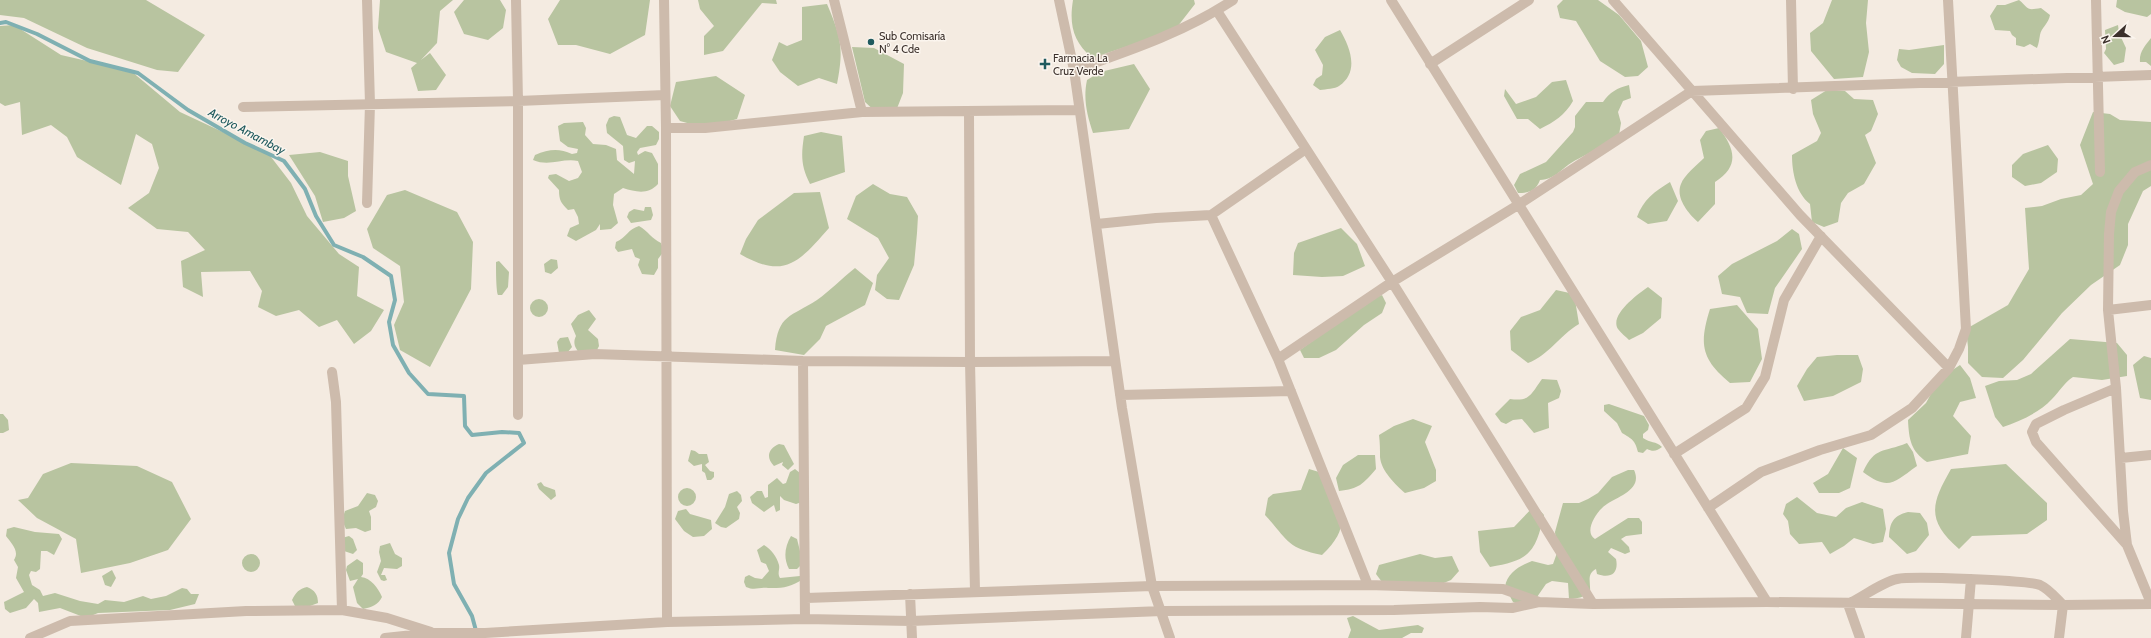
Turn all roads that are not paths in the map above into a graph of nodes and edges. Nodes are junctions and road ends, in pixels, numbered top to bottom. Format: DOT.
graph roads {
  1 [pos="367,0"];
  2 [pos="516,0"];
  3 [pos="664,0"];
  4 [pos="834,0"];
  5 [pos="1059,0"];
  6 [pos="1233,0"];
  7 [pos="1391,0"];
  8 [pos="1529,0"];
  9 [pos="1613,0"];
  10 [pos="1791,0"];
  11 [pos="1948,0"];
  12 [pos="2096,0"];
  13 [pos="1217,11"];
  14 [pos="1430,64"];
  15 [pos="1074,70"];
  16 [pos="2151,75"];
  17 [pos="2099,78"];
  18 [pos="1953,82"];
  19 [pos="1792,89"];
  20 [pos="1692,91"];
  21 [pos="665,95"];
  22 [pos="518,101"];
  23 [pos="370,104"];
  24 [pos="243,107"];
  25 [pos="1079,110"];
  26 [pos="862,112"];
  27 [pos="969,112"];
  28 [pos="666,128"];
  29 [pos="1306,149"];
  30 [pos="2151,165"];
  31 [pos="2100,172"];
  32 [pos="367,203"];
  33 [pos="1518,205"];
  34 [pos="1211,215"];
  35 [pos="1097,224"];
  36 [pos="1821,236"];
  37 [pos="1392,282"];
  38 [pos="2151,305"];
  39 [pos="2108,310"];
  40 [pos="665,356"];
  41 [pos="1278,359"];
  42 [pos="518,360"];
  43 [pos="803,361"];
  44 [pos="1115,361"];
  45 [pos="970,362"];
  46 [pos="1949,368"];
  47 [pos="332,372"];
  48 [pos="2116,388"];
  49 [pos="1291,391"];
  50 [pos="1120,395"];
  51 [pos="518,415"];
  52 [pos="1674,454"];
  53 [pos="2151,456"];
  54 [pos="2121,458"];
  55 [pos="1708,508"];
  56 [pos="2127,545"];
  57 [pos="1971,580"];
  58 [pos="1368,585"];
  59 [pos="1152,586"];
  60 [pos="975,591"];
  61 [pos="910,594"];
  62 [pos="806,598"];
  63 [pos="1540,602"];
  64 [pos="1767,602"];
  65 [pos="1970,603"];
  66 [pos="2151,603"];
  67 [pos="1593,604"];
  68 [pos="1848,604"];
  69 [pos="2062,605"];
  70 [pos="342,610"];
  71 [pos="1162,612"];
  72 [pos="805,619"];
  73 [pos="911,621"];
  74 [pos="667,622"];
  75 [pos="432,633"];
  76 [pos="30,638"];
  77 [pos="385,638"];
  78 [pos="912,638"];
  79 [pos="1170,638"];
  80 [pos="1860,638"];
  81 [pos="1966,638"];
  82 [pos="2059,638"];
  1 -- 23 [label="street"];
  2 -- 22 [label="street"];
  3 -- 21 [label="street"];
  4 -- 26 [label="street"];
  5 -- 15 [label="street"];
  6 -- 13 [label="street"];
  7 -- 14 [label="street"];
  8 -- 14 [label="street"];
  9 -- 20 [label="street"];
  10 -- 19 [label="street"];
  11 -- 18 [label="street"];
  12 -- 17 [label="street"];
  13 -- 15 [label="street"];
  13 -- 29 [label="street"];
  14 -- 33 [label="street"];
  15 -- 25 [label="street"];
  16 -- 17 [label="street"];
  17 -- 18 [label="street"];
  17 -- 31 [label="street"];
  18 -- 19 [label="street"];
  18 -- 46 [label="street"];
  19 -- 20 [label="street"];
  20 -- 33 [label="street"];
  20 -- 36 [label="street"];
  21 -- 22 [label="street"];
  21 -- 28 [label="street"];
  22 -- 23 [label="street"];
  22 -- 42 [label="street"];
  23 -- 24 [label="street"];
  23 -- 32 [label="street"];
  25 -- 27 [label="street"];
  25 -- 35 [label="street"];
  26 -- 27 [label="street"];
  26 -- 28 [label="street"];
  27 -- 45 [label="street"];
  28 -- 40 [label="street"];
  29 -- 34 [label="street"];
  29 -- 37 [label="street"];
  30 -- 39 [label="street"];
  33 -- 37 [label="street"];
  33 -- 52 [label="street"];
  34 -- 35 [label="street"];
  34 -- 41 [label="street"];
  35 -- 44 [label="street"];
  36 -- 46 [label="street"];
  36 -- 52 [label="street"];
  37 -- 41 [label="street"];
  37 -- 67 [label="street"];
  38 -- 39 [label="street"];
  39 -- 48 [label="street"];
  40 -- 42 [label="street"];
  40 -- 43 [label="street"];
  40 -- 74 [label="street"];
  41 -- 49 [label="street"];
  42 -- 51 [label="street"];
  43 -- 45 [label="street"];
  43 -- 62 [label="street"];
  44 -- 45 [label="street"];
  44 -- 50 [label="street"];
  45 -- 60 [label="street"];
  46 -- 55 [label="street"];
  47 -- 70 [label="street"];
  48 -- 54 [label="street"];
  48 -- 56 [label="street"];
  49 -- 50 [label="street"];
  49 -- 58 [label="street"];
  50 -- 59 [label="street"];
  52 -- 55 [label="street"];
  53 -- 54 [label="street"];
  54 -- 56 [label="street"];
  55 -- 64 [label="street"];
  56 -- 66 [label="street"];
  57 -- 65 [label="street"];
  57 -- 68 [label="street"];
  57 -- 69 [label="street"];
  58 -- 59 [label="street"];
  58 -- 63 [label="street"];
  59 -- 60 [label="street"];
  59 -- 71 [label="street"];
  60 -- 61 [label="street"];
  61 -- 62 [label="street"];
  61 -- 73 [label="street"];
  62 -- 72 [label="street"];
  63 -- 67 [label="street"];
  63 -- 71 [label="street"];
  64 -- 67 [label="street"];
  64 -- 68 [label="street"];
  65 -- 68 [label="street"];
  65 -- 69 [label="street"];
  65 -- 81 [label="street"];
  66 -- 69 [label="street"];
  68 -- 80 [label="street"];
  69 -- 82 [label="street"];
  70 -- 75 [label="street"];
  70 -- 76 [label="street"];
  71 -- 73 [label="street"];
  71 -- 79 [label="street"];
  72 -- 73 [label="street"];
  72 -- 74 [label="street"];
  73 -- 78 [label="street"];
  74 -- 75 [label="street"];
  75 -- 77 [label="street"];
}
